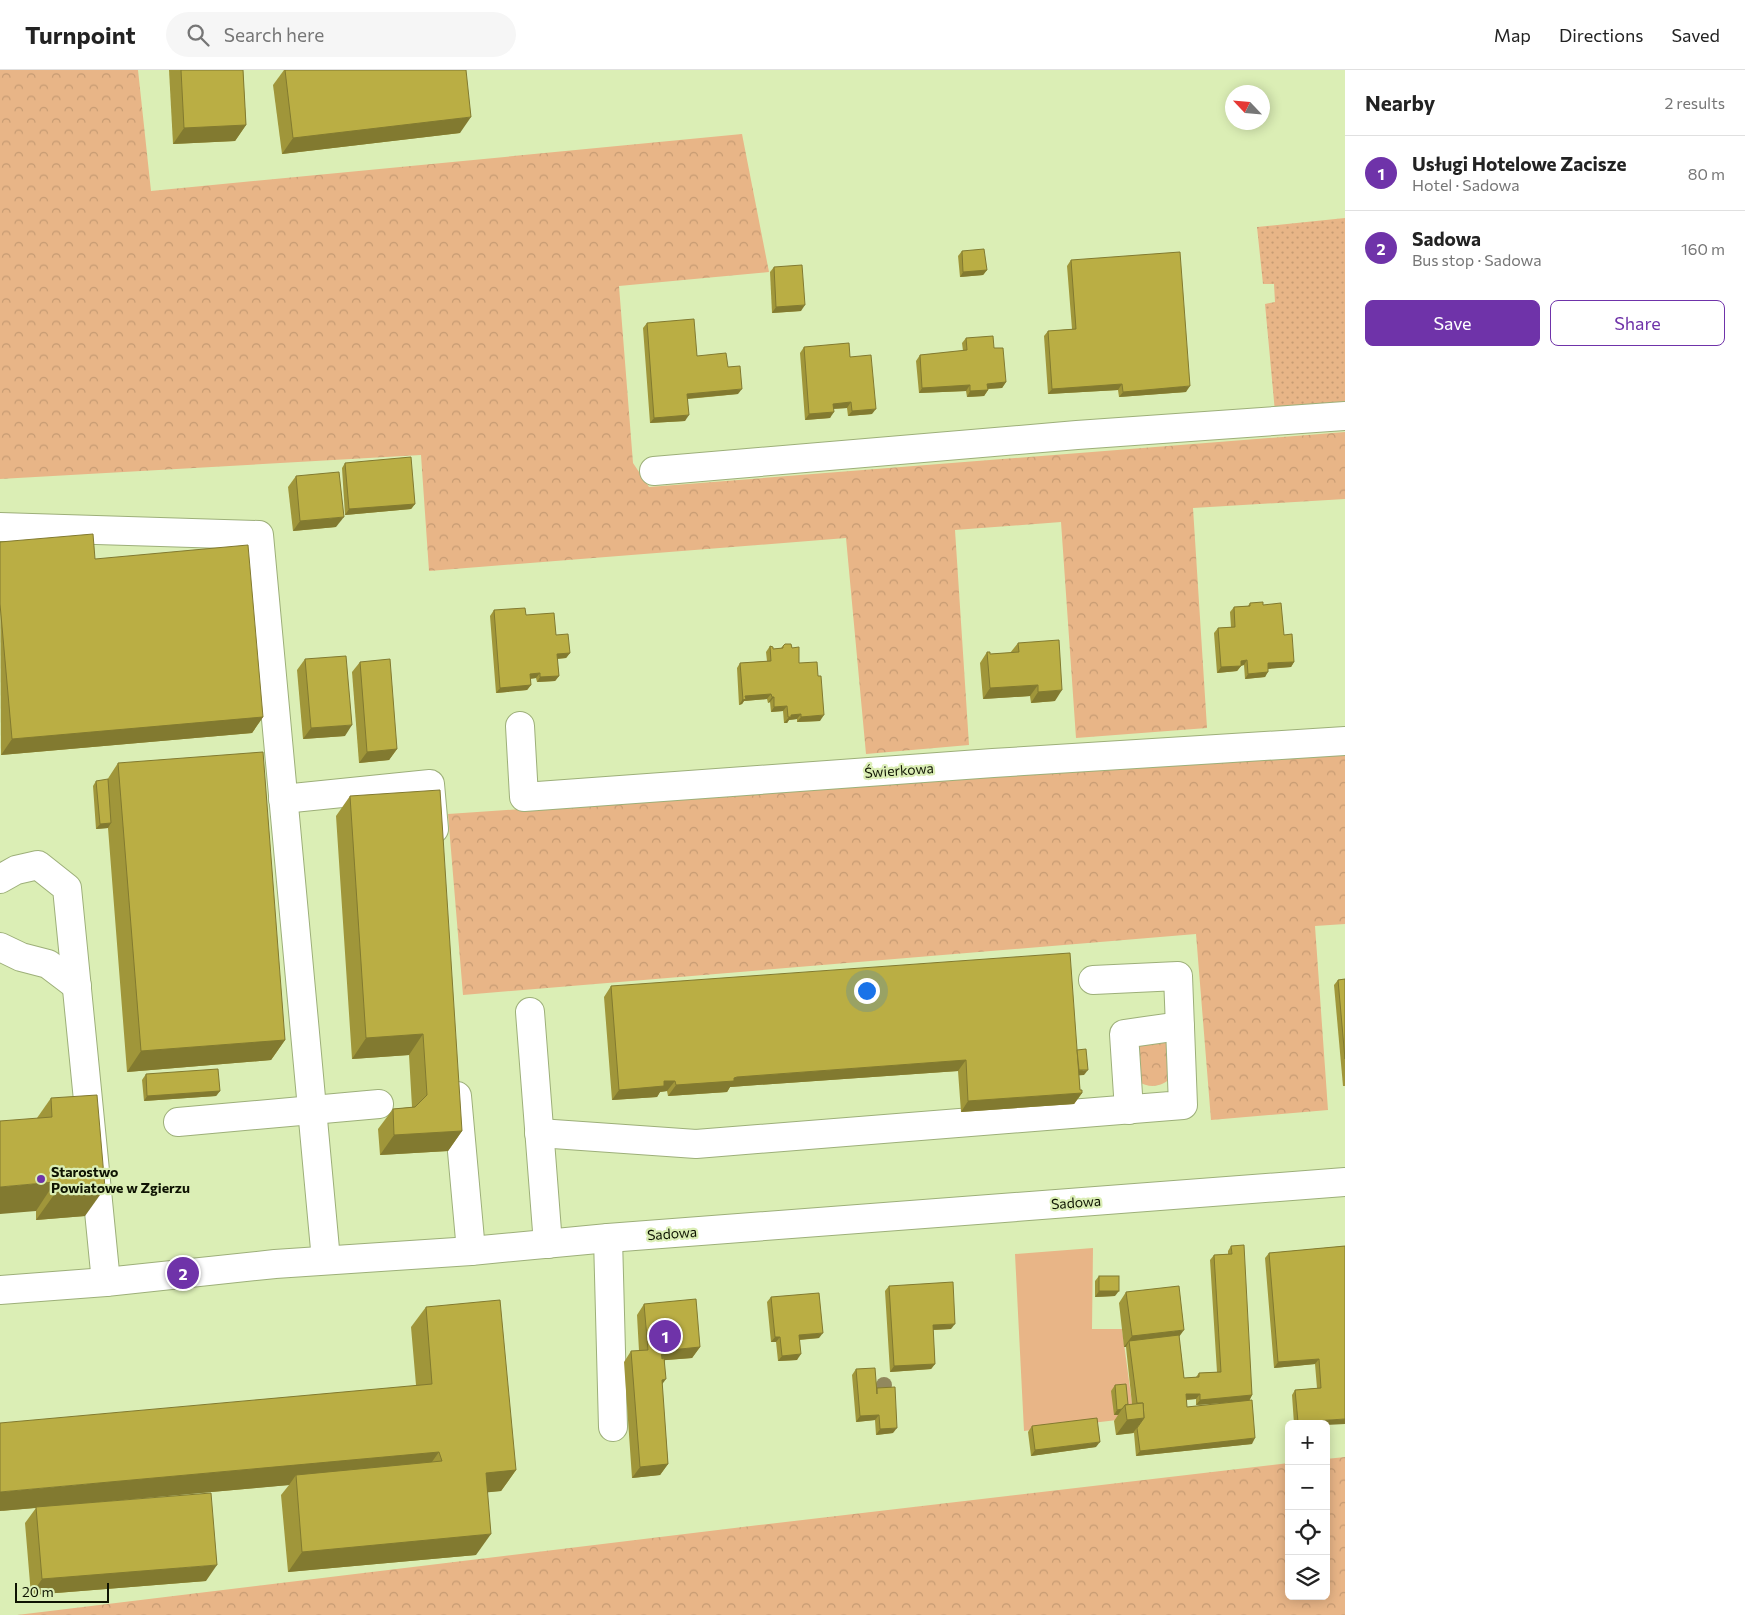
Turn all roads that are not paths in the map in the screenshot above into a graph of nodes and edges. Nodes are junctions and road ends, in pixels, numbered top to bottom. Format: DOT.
graph roads {
  1 [pos="1345,416"];
  2 [pos="654,471"];
  3 [pos="0,527"];
  4 [pos="520,726"];
  5 [pos="1345,741"];
  6 [pos="284,799"];
  7 [pos="436,854"];
  8 [pos="0,879"];
  9 [pos="0,947"];
  10 [pos="1093,980"];
  11 [pos="76,986"];
  12 [pos="530,1012"];
  13 [pos="1180,1026"];
  14 [pos="455,1073"];
  15 [pos="379,1104"];
  16 [pos="312,1110"];
  17 [pos="1129,1110"];
  18 [pos="178,1122"];
  19 [pos="539,1133"];
  20 [pos="1345,1182"];
  21 [pos="608,1238"];
  22 [pos="548,1244"];
  23 [pos="471,1251"];
  24 [pos="326,1260"];
  25 [pos="106,1282"];
  26 [pos="0,1290"];
  27 [pos="613,1426"];
  1 -- 2 [label="street"];
  3 -- 6 [label="street"];
  4 -- 5 [label="street, Świerkowa"];
  6 -- 7 [label="street"];
  6 -- 16 [label="street"];
  8 -- 11 [label="street"];
  9 -- 11 [label="street"];
  10 -- 13 [label="street"];
  11 -- 25 [label="street"];
  12 -- 19 [label="street"];
  13 -- 17 [label="street"];
  13 -- 17 [label="street"];
  14 -- 23 [label="street"];
  15 -- 16 [label="street"];
  16 -- 18 [label="street"];
  16 -- 24 [label="street"];
  17 -- 19 [label="street"];
  19 -- 22 [label="street"];
  20 -- 21 [label="street, Sadowa"];
  21 -- 22 [label="street, Sadowa"];
  21 -- 27 [label="street"];
  22 -- 23 [label="street, Sadowa"];
  23 -- 24 [label="street, Sadowa"];
  24 -- 25 [label="street, Sadowa"];
  25 -- 26 [label="street, Sadowa"];
}
